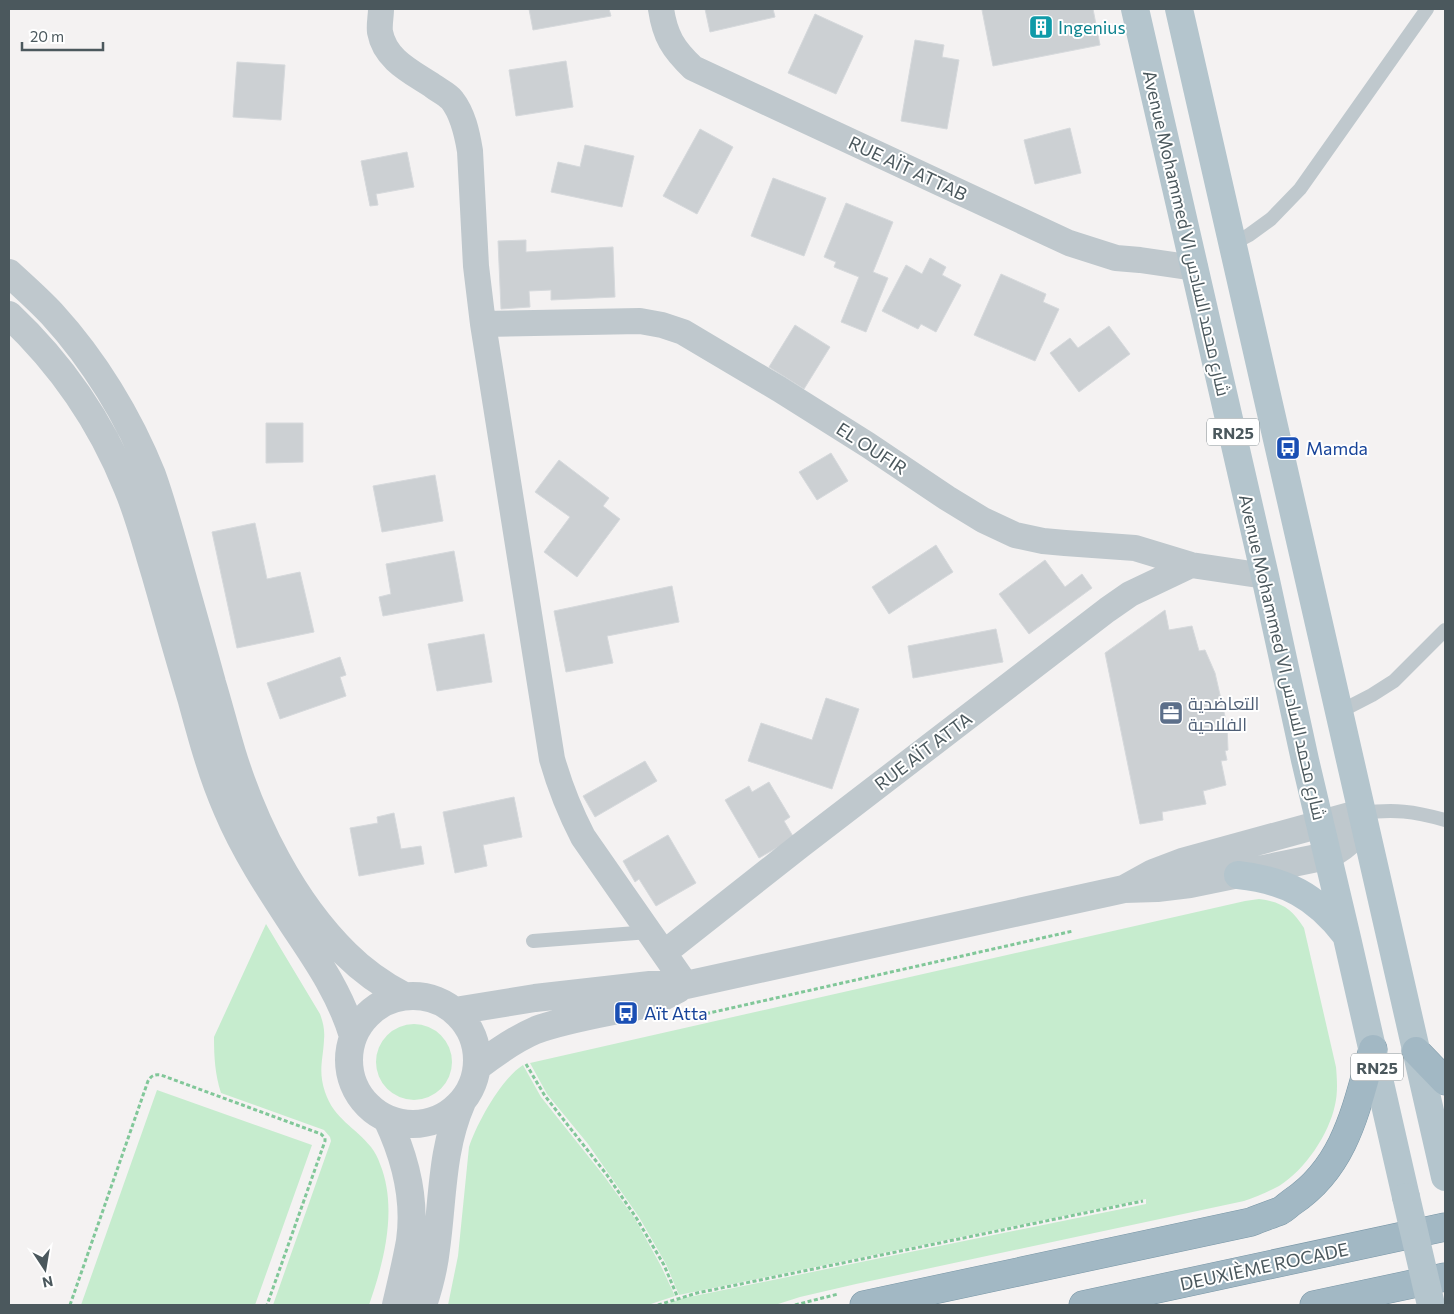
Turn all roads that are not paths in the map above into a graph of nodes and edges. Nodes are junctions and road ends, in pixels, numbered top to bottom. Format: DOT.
graph roads {
  1 [pos="382,9"];
  2 [pos="661,9"];
  3 [pos="1135,9"];
  4 [pos="1179,9"];
  5 [pos="1427,9"];
  6 [pos="1232,244"];
  7 [pos="1195,268"];
  8 [pos="9,273"];
  9 [pos="9,315"];
  10 [pos="483,324"];
  11 [pos="1192,566"];
  12 [pos="1266,576"];
  13 [pos="1445,630"];
  14 [pos="1339,712"];
  15 [pos="1361,813"];
  16 [pos="1445,820"];
  17 [pos="1320,824"];
  18 [pos="1327,856"];
  19 [pos="1238,875"];
  20 [pos="1124,889"];
  21 [pos="649,932"];
  22 [pos="1347,938"];
  23 [pos="533,940"];
  24 [pos="664,953"];
  25 [pos="686,985"];
  26 [pos="404,996"];
  27 [pos="455,1011"];
  28 [pos="353,1036"];
  29 [pos="1373,1050"];
  30 [pos="1416,1051"];
  31 [pos="477,1067"];
  32 [pos="1445,1081"];
  33 [pos="462,1102"];
  34 [pos="387,1119"];
  35 [pos="1445,1177"];
  36 [pos="1445,1227"];
  37 [pos="1445,1277"];
  38 [pos="396,1305"];
  39 [pos="423,1305"];
  40 [pos="864,1305"];
  41 [pos="1083,1305"];
  42 [pos="1314,1305"];
  43 [pos="1431,1305"];
  1 -- 10 [label="street"];
  2 -- 7 [label="street, RUE AÏT ATTAB"];
  3 -- 7 [label="main road, Avenue Mohammed VI شارع محمد السادس / RN25"];
  4 -- 6 [label="main road, RN25"];
  5 -- 6 [label="lane"];
  6 -- 14 [label="main road, RN25"];
  7 -- 12 [label="main road, Avenue Mohammed VI شارع محمد السادس / RN25"];
  8 -- 26 [label="street"];
  9 -- 28 [label="street"];
  10 -- 11 [label="street, EL OUFIR"];
  10 -- 21 [label="street"];
  11 -- 12 [label="street, EL OUFIR"];
  11 -- 24 [label="street, RUE AÏT ATTA"];
  12 -- 17 [label="main road, Avenue Mohammed VI شارع محمد السادس / RN25"];
  13 -- 14 [label="lane"];
  14 -- 15 [label="main road, RN25"];
  15 -- 16 [label="lane"];
  15 -- 17 [label="street"];
  15 -- 18 [label="street"];
  15 -- 30 [label="main road, RN25"];
  17 -- 18 [label="main road, Avenue Mohammed VI شارع محمد السادس / RN25"];
  17 -- 20 [label="street"];
  18 -- 19 [label="street"];
  18 -- 22 [label="main road, Avenue Mohammed VI شارع محمد السادس / RN25"];
  19 -- 20 [label="street"];
  19 -- 22 [label="main road"];
  20 -- 25 [label="street"];
  21 -- 23 [label="lane"];
  21 -- 24 [label="street"];
  22 -- 29 [label="main road, Avenue Mohammed VI شارع محمد السادس / RN25"];
  24 -- 25 [label="street"];
  25 -- 27 [label="street"];
  25 -- 31 [label="street"];
  26 -- 27 [label="street"];
  26 -- 28 [label="street"];
  27 -- 31 [label="street"];
  28 -- 34 [label="street"];
  29 -- 40 [label="highway"];
  29 -- 43 [label="main road, Avenue Mohammed VI شارع محمد السادس / RN25, bridge"];
  30 -- 32 [label="highway"];
  30 -- 35 [label="main road, RN25"];
  31 -- 33 [label="street"];
  33 -- 34 [label="street"];
  33 -- 39 [label="street"];
  34 -- 38 [label="street"];
  36 -- 41 [label="highway, DEUXIÈME ROCADE"];
  37 -- 42 [label="highway"];
}
